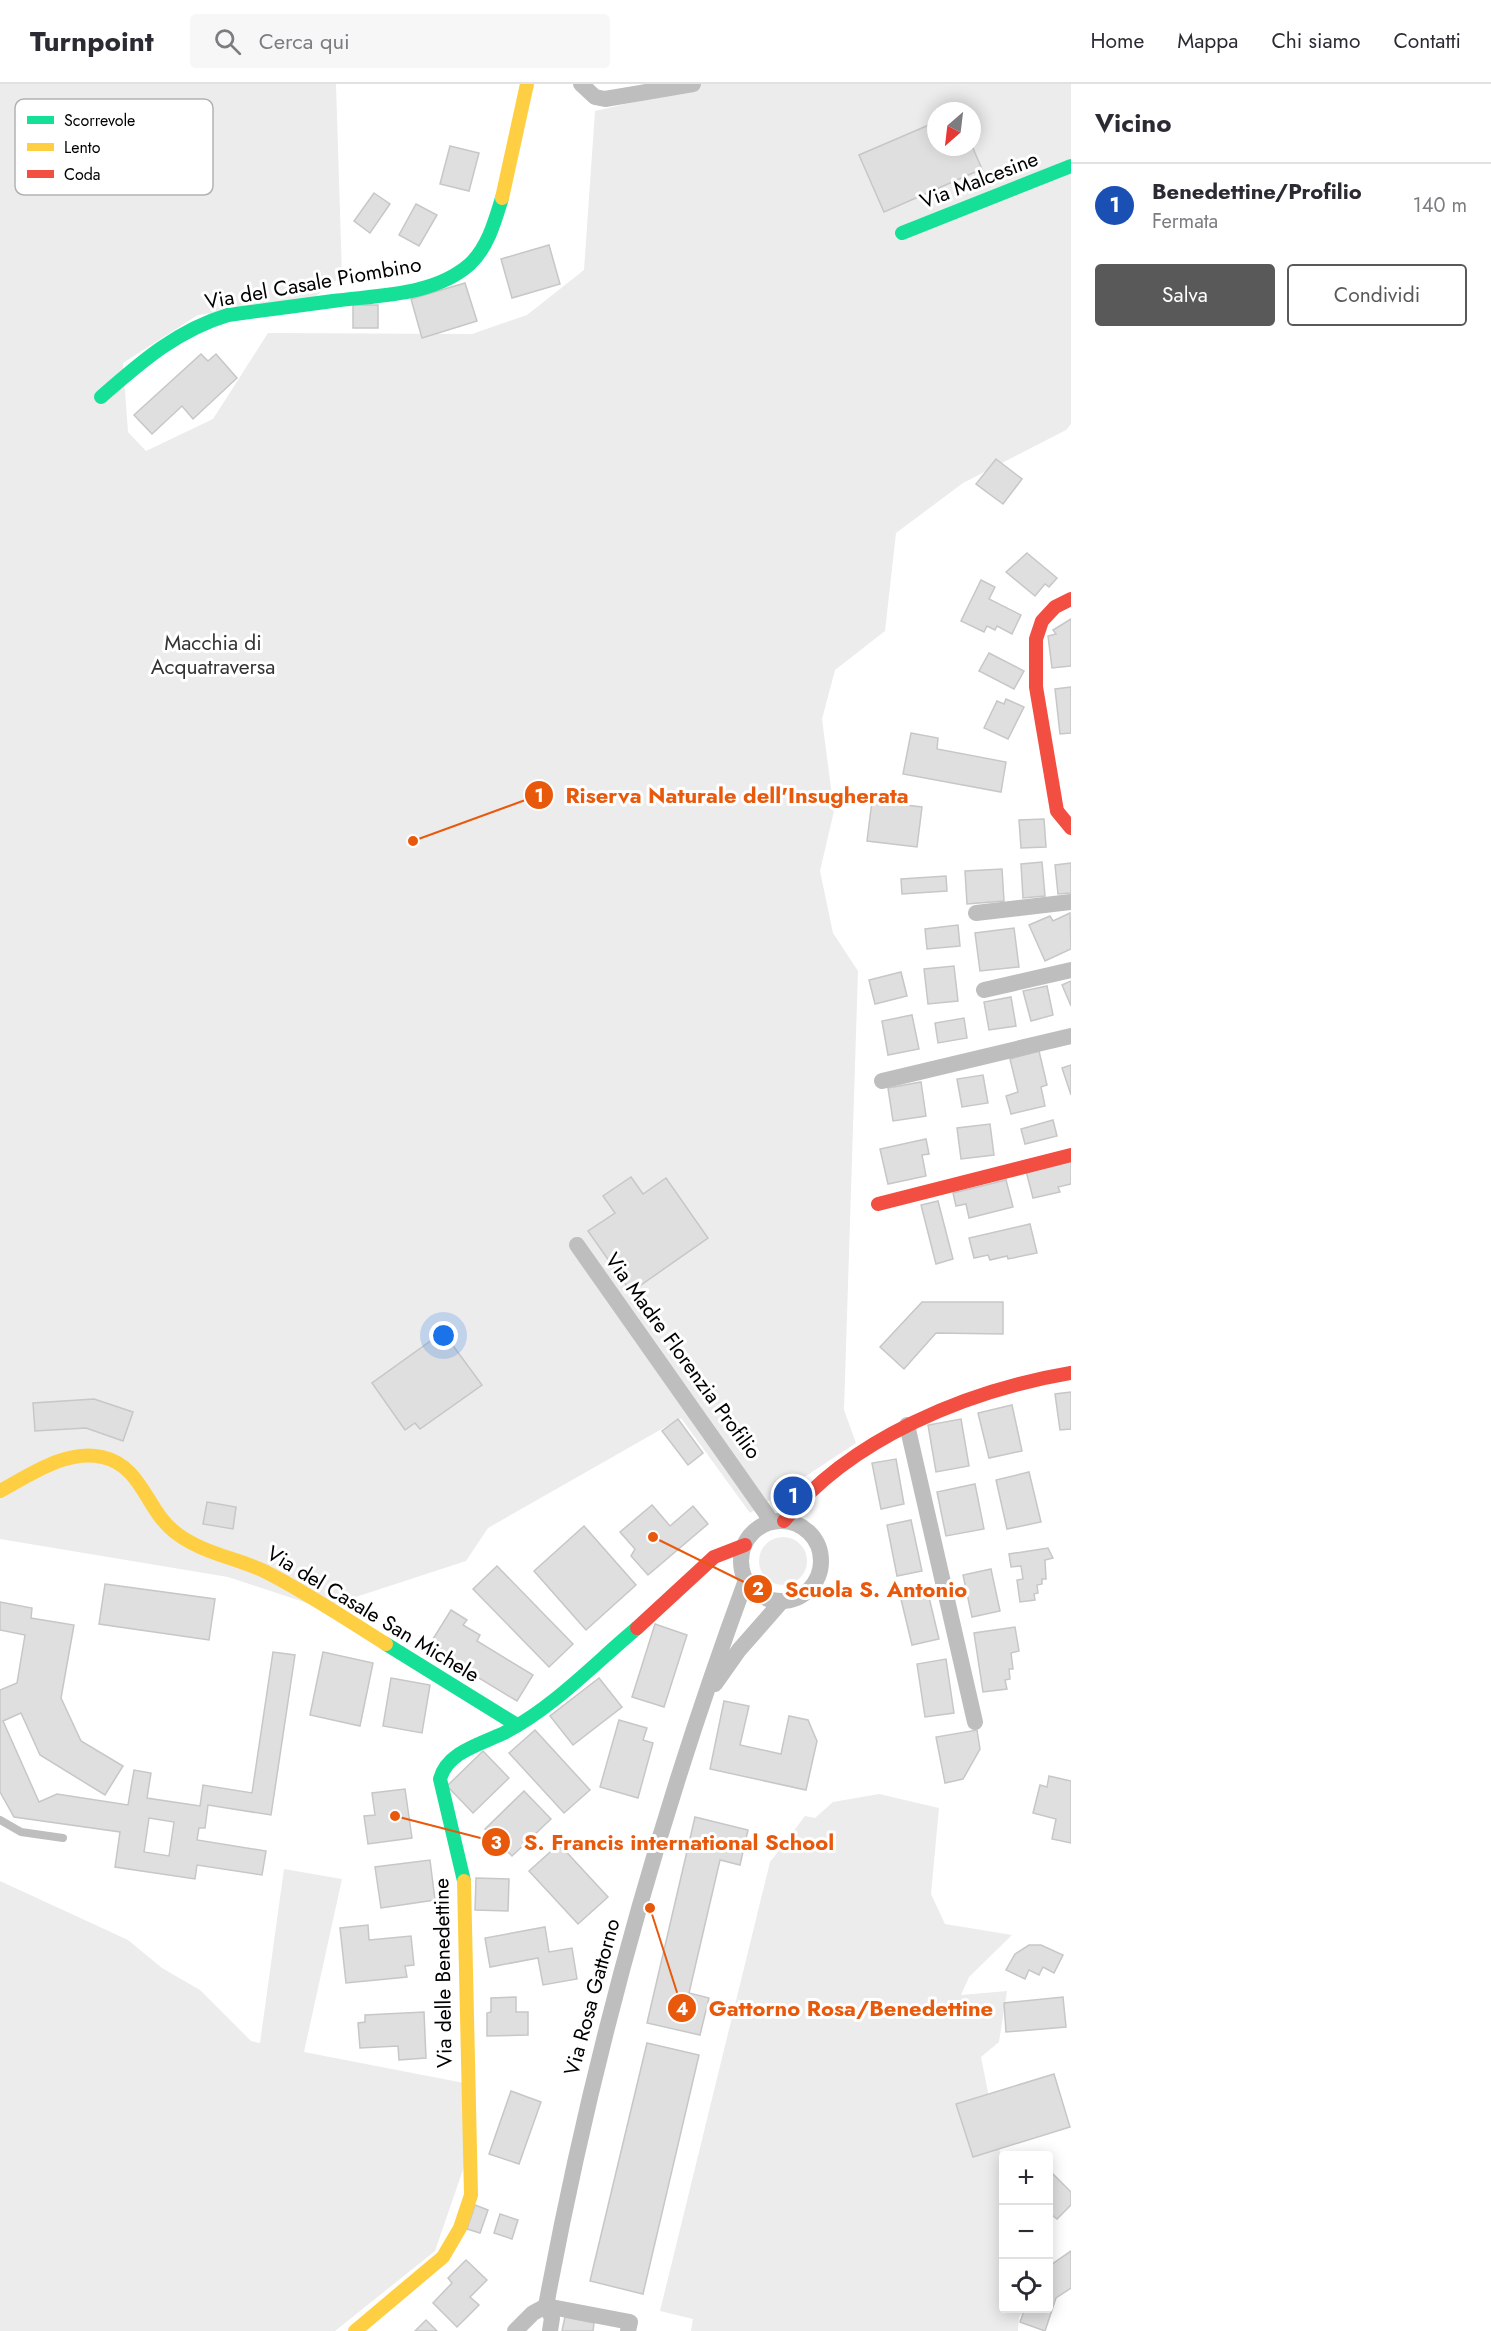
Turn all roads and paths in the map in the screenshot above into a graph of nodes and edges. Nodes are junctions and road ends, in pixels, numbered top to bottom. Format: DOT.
graph roads {
  1 [pos="527,84"];
  2 [pos="581,84"];
  3 [pos="693,84"];
  4 [pos="1071,166"];
  5 [pos="902,233"];
  6 [pos="100,397"];
  7 [pos="1071,599"];
  8 [pos="1071,828"];
  9 [pos="1071,902"];
  10 [pos="976,913"];
  11 [pos="1071,970"];
  12 [pos="984,990"];
  13 [pos="1071,1036"];
  14 [pos="882,1081"];
  15 [pos="1071,1155"];
  16 [pos="878,1204"];
  17 [pos="577,1245"];
  18 [pos="1071,1373"];
  19 [pos="907,1425"];
  20 [pos="0,1491"];
  21 [pos="778,1521"];
  22 [pos="745,1545"];
  23 [pos="746,1580"];
  24 [pos="782,1601"];
  25 [pos="701,1704"];
  26 [pos="975,1722"];
  27 [pos="517,1725"];
  28 [pos="0,1820"];
  29 [pos="63,1838"];
  30 [pos="546,2306"];
  31 [pos="355,2331"];
  32 [pos="515,2331"];
  33 [pos="550,2331"];
  34 [pos="628,2331"];
  1 -- 6 [label="street, Via del Casale Piombino"];
  2 -- 3 [label="street"];
  4 -- 5 [label="street, Via Malcesine"];
  7 -- 8 [label="street"];
  9 -- 10 [label="street"];
  11 -- 12 [label="street"];
  13 -- 14 [label="street"];
  15 -- 16 [label="street"];
  17 -- 21 [label="street, Via Madre Florenzia Profilio"];
  18 -- 19 [label="street"];
  19 -- 21 [label="street"];
  19 -- 26 [label="street"];
  20 -- 27 [label="street, Via del Casale San Michele"];
  21 -- 22 [label="street"];
  21 -- 24 [label="street"];
  22 -- 23 [label="street"];
  22 -- 27 [label="street, Via delle Benedettine"];
  23 -- 24 [label="street"];
  23 -- 25 [label="street, Via Rosa Gattorno"];
  24 -- 25 [label="street, Via Rosa Gattorno"];
  25 -- 30 [label="street, Via Rosa Gattorno"];
  27 -- 31 [label="street, Via delle Benedettine"];
  28 -- 29 [label="lane"];
  30 -- 32 [label="street"];
  30 -- 33 [label="street, Via Rosa Gattorno"];
  30 -- 34 [label="street"];
}
